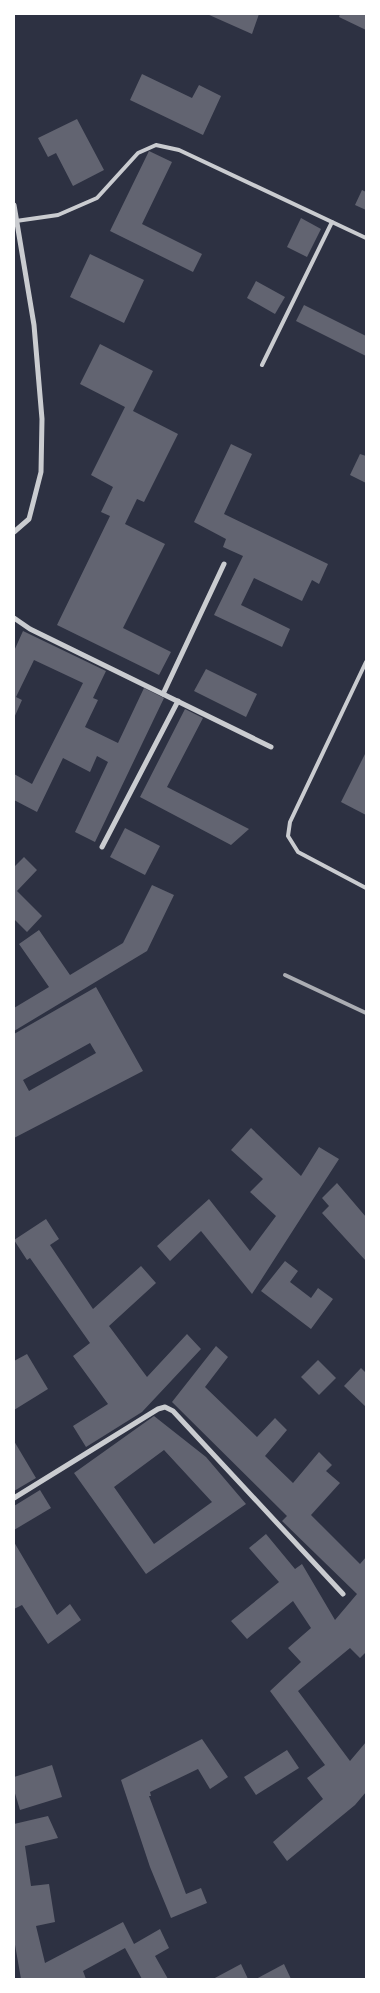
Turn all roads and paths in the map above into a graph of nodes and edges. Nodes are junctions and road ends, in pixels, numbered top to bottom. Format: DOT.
graph roads {
  1 [pos="14,205"];
  2 [pos="16,221"];
  3 [pos="332,222"];
  4 [pos="366,238"];
  5 [pos="262,365"];
  6 [pos="14,532"];
  7 [pos="224,564"];
  8 [pos="14,618"];
  9 [pos="366,662"];
  10 [pos="163,694"];
  11 [pos="178,701"];
  12 [pos="271,747"];
  13 [pos="102,847"];
  14 [pos="366,888"];
  15 [pos="14,1498"];
  16 [pos="343,1594"];
  1 -- 2 [label="street"];
  2 -- 3 [label="lane"];
  2 -- 6 [label="street"];
  3 -- 4 [label="lane"];
  3 -- 5 [label="lane"];
  7 -- 10 [label="street"];
  8 -- 10 [label="street"];
  9 -- 14 [label="lane"];
  10 -- 11 [label="street"];
  11 -- 12 [label="street"];
  11 -- 13 [label="street"];
  15 -- 16 [label="street"];
}
